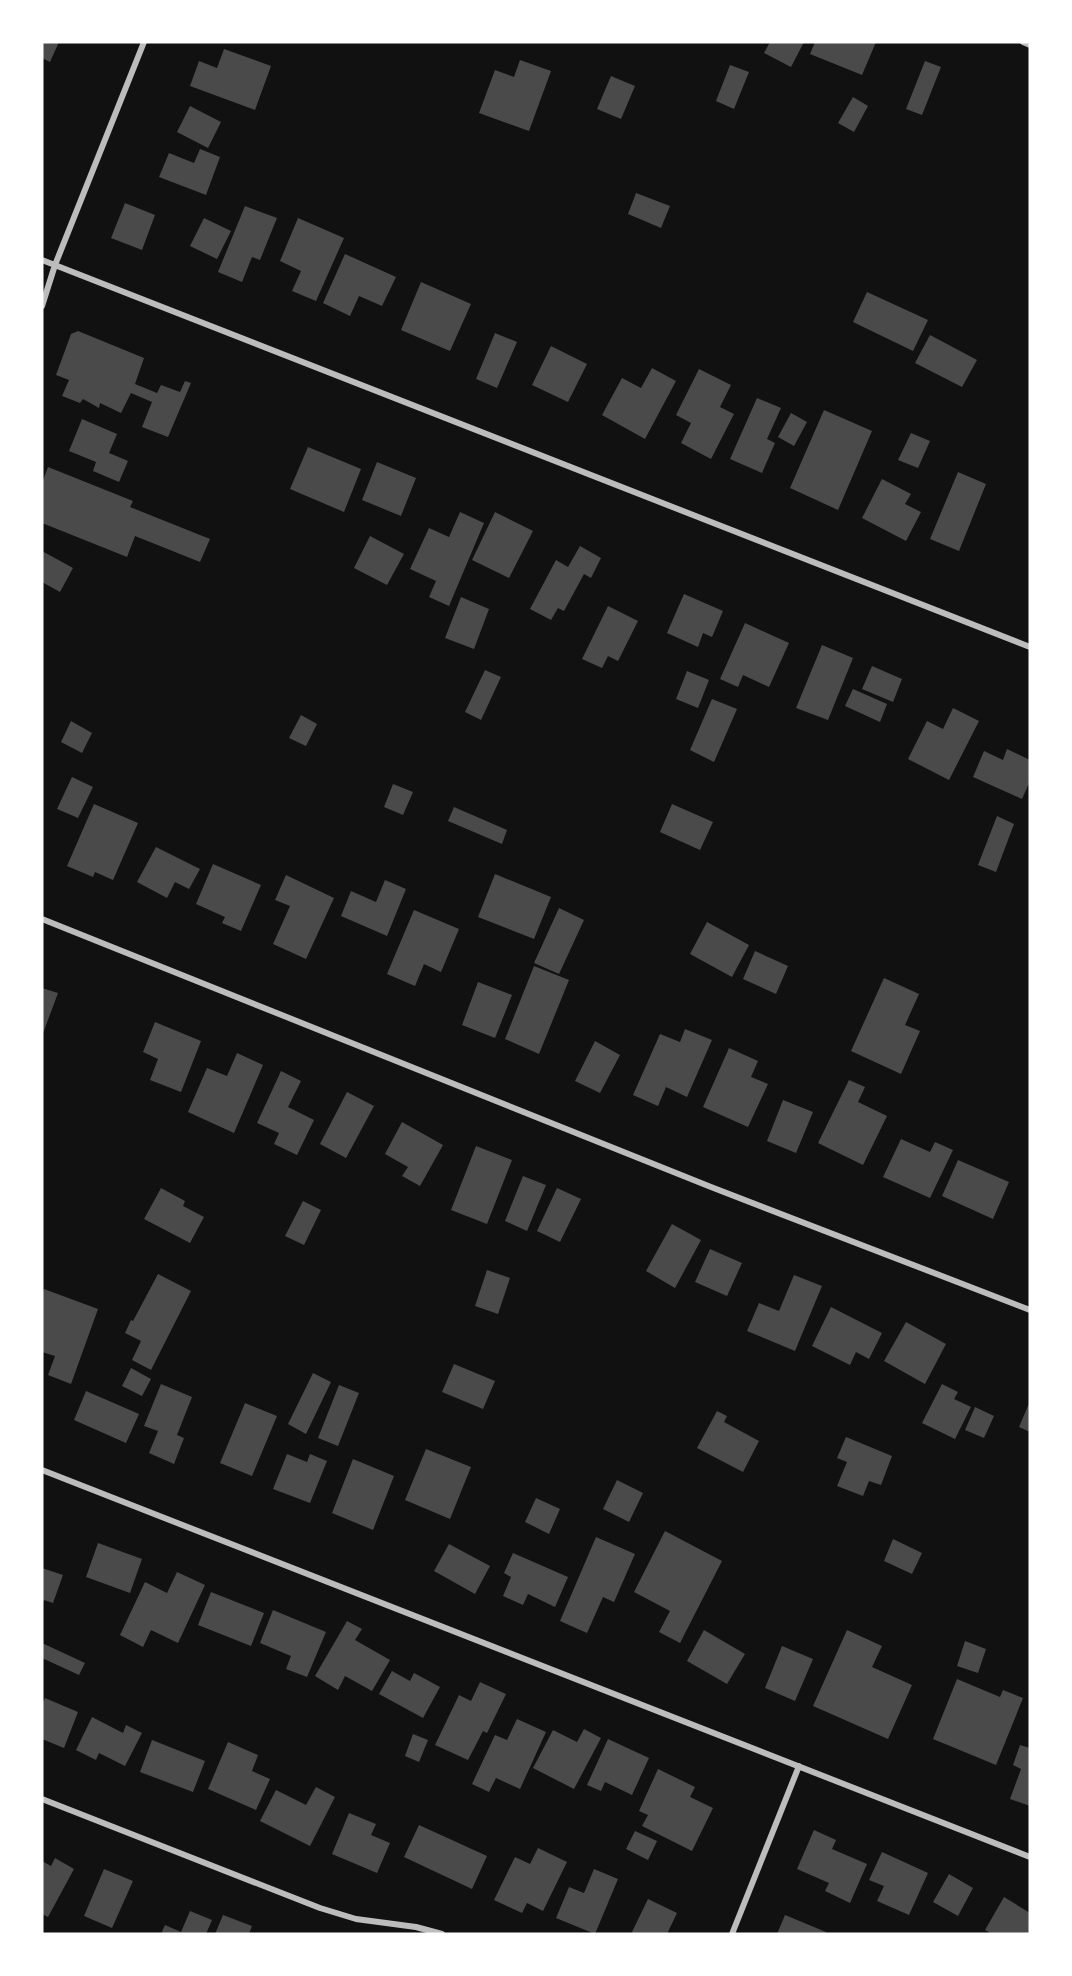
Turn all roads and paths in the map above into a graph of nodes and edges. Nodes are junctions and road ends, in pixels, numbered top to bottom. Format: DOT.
graph roads {
  1 [pos="144,42"];
  2 [pos="1023,42"];
  3 [pos="1030,45"];
  4 [pos="42,260"];
  5 [pos="55,265"];
  6 [pos="42,306"];
  7 [pos="1030,647"];
  8 [pos="42,919"];
  9 [pos="1030,1310"];
  10 [pos="42,1470"];
  11 [pos="799,1766"];
  12 [pos="42,1799"];
  13 [pos="1030,1857"];
  14 [pos="442,1934"];
  15 [pos="732,1934"];
  1 -- 5 [label="street"];
  2 -- 3 [label="street"];
  4 -- 5 [label="street"];
  5 -- 6 [label="street"];
  5 -- 7 [label="street"];
  8 -- 9 [label="street"];
  10 -- 11 [label="street"];
  11 -- 13 [label="street"];
  11 -- 15 [label="street"];
  12 -- 14 [label="street"];
}
